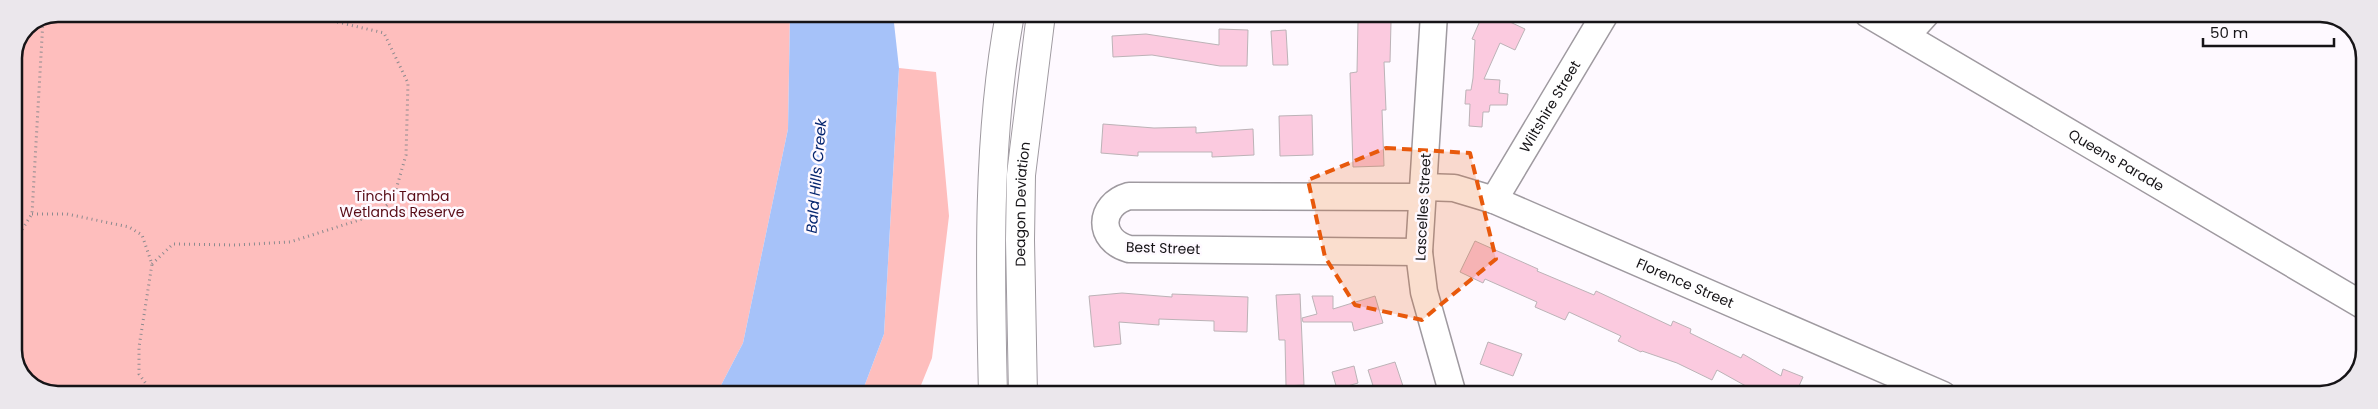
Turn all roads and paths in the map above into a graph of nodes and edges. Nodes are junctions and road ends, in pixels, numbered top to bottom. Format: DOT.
graph roads {
  1 [pos="342,23"];
  2 [pos="1009,23"];
  3 [pos="1040,23"];
  4 [pos="1433,23"];
  5 [pos="1600,23"];
  6 [pos="1884,23"];
  7 [pos="1918,23"];
  8 [pos="43,27"];
  9 [pos="1906,36"];
  10 [pos="1423,192"];
  11 [pos="1494,200"];
  12 [pos="32,214"];
  13 [pos="23,228"];
  14 [pos="1419,252"];
  15 [pos="152,264"];
  16 [pos="2355,301"];
  17 [pos="148,386"];
  18 [pos="993,386"];
  19 [pos="1023,386"];
  20 [pos="1450,386"];
  21 [pos="1922,386"];
  1 -- 15 [label="path"];
  2 -- 18 [label="highway, Deagon Deviation"];
  3 -- 19 [label="highway, Deagon Deviation"];
  4 -- 10 [label="street, Lascelles Street"];
  5 -- 11 [label="street, Wiltshire Street"];
  6 -- 9 [label="street, Queens Parade"];
  7 -- 9 [label="street"];
  8 -- 12 [label="path"];
  9 -- 16 [label="street, Queens Parade"];
  10 -- 11 [label="street, Florence Street"];
  10 -- 14 [label="street, Lascelles Street"];
  10 -- 14 [label="street, Best Street"];
  11 -- 21 [label="street, Florence Street"];
  12 -- 13 [label="path"];
  12 -- 15 [label="path"];
  14 -- 20 [label="street, Lascelles Street"];
  15 -- 17 [label="path"];
}
